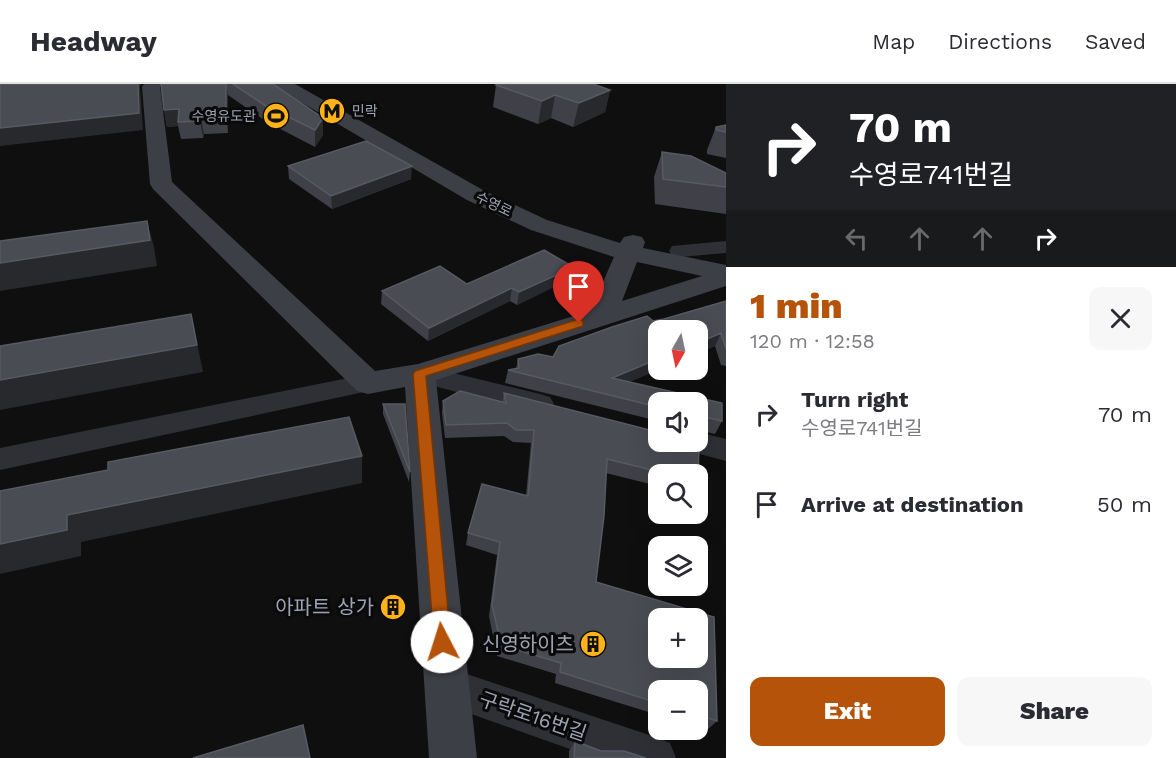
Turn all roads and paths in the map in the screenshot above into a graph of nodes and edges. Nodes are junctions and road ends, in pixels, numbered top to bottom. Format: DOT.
graph roads {
  1 [pos="153,84"];
  2 [pos="284,84"];
  3 [pos="302,84"];
  4 [pos="631,247"];
  5 [pos="726,247"];
  6 [pos="680,251"];
  7 [pos="726,260"];
  8 [pos="726,275"];
  9 [pos="602,316"];
  10 [pos="420,374"];
  11 [pos="368,383"];
  12 [pos="568,410"];
  13 [pos="708,445"];
  14 [pos="726,450"];
  15 [pos="0,459"];
  16 [pos="446,686"];
  17 [pos="453,758"];
  18 [pos="655,758"];
  1 -- 11 [label="street"];
  2 -- 4 [label="street, 수영로"];
  3 -- 4 [label="street, 수영로"];
  4 -- 6 [label="street, 수영로"];
  4 -- 8 [label="street, 수영로"];
  4 -- 9 [label="street"];
  5 -- 6 [label="street"];
  6 -- 7 [label="street, 수영로"];
  8 -- 9 [label="street"];
  9 -- 10 [label="street"];
  10 -- 11 [label="street"];
  10 -- 12 [label="street"];
  10 -- 16 [label="street"];
  11 -- 15 [label="street"];
  13 -- 14 [label="street"];
  16 -- 17 [label="street"];
  16 -- 18 [label="street, 구락로16번길"];
}
